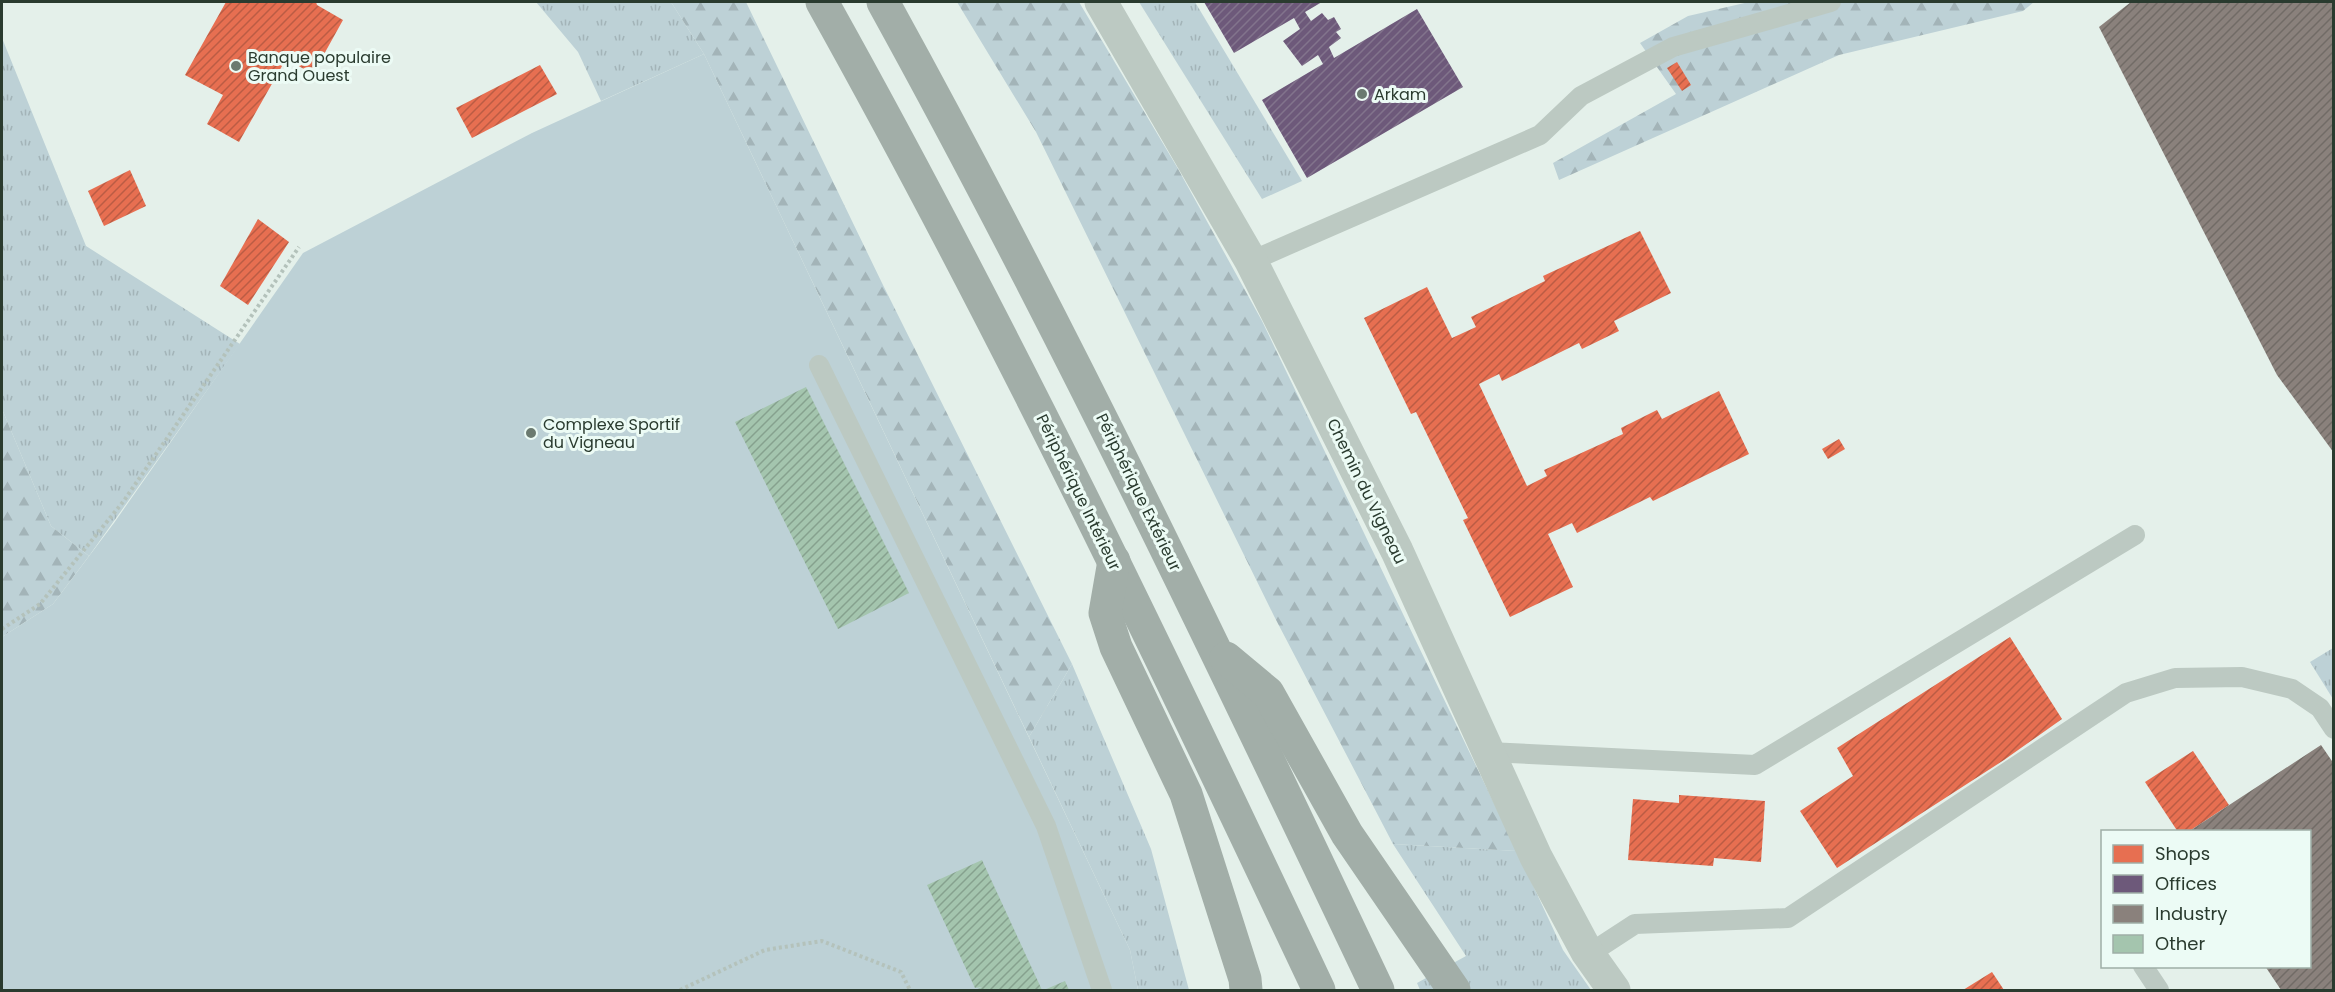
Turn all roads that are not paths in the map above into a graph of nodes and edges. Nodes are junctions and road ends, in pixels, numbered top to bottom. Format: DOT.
graph roads {
  1 [pos="822,2"];
  2 [pos="883,2"];
  3 [pos="1101,2"];
  4 [pos="1831,2"];
  5 [pos="1251,261"];
  6 [pos="819,365"];
  7 [pos="2135,535"];
  8 [pos="1113,561"];
  9 [pos="1216,650"];
  10 [pos="2334,729"];
  11 [pos="1488,752"];
  12 [pos="1589,954"];
  13 [pos="2144,968"];
  14 [pos="1102,990"];
  15 [pos="1246,990"];
  16 [pos="1319,990"];
  17 [pos="1378,990"];
  18 [pos="1454,990"];
  19 [pos="1614,990"];
  20 [pos="2159,990"];
  1 -- 8 [label="highway, Périphérique Intérieur"];
  2 -- 9 [label="highway, Périphérique Extérieur"];
  3 -- 5 [label="street, Chemin du Vigneau"];
  4 -- 5 [label="lane"];
  5 -- 11 [label="street, Chemin du Vigneau"];
  6 -- 14 [label="lane"];
  7 -- 11 [label="lane"];
  8 -- 15 [label="highway"];
  8 -- 16 [label="highway, Périphérique Intérieur"];
  9 -- 17 [label="highway, Périphérique Extérieur"];
  9 -- 18 [label="highway"];
  10 -- 12 [label="lane"];
  11 -- 12 [label="street, Chemin du Vigneau"];
  12 -- 19 [label="street, Chemin du Vigneau"];
  13 -- 20 [label="lane"];
}
